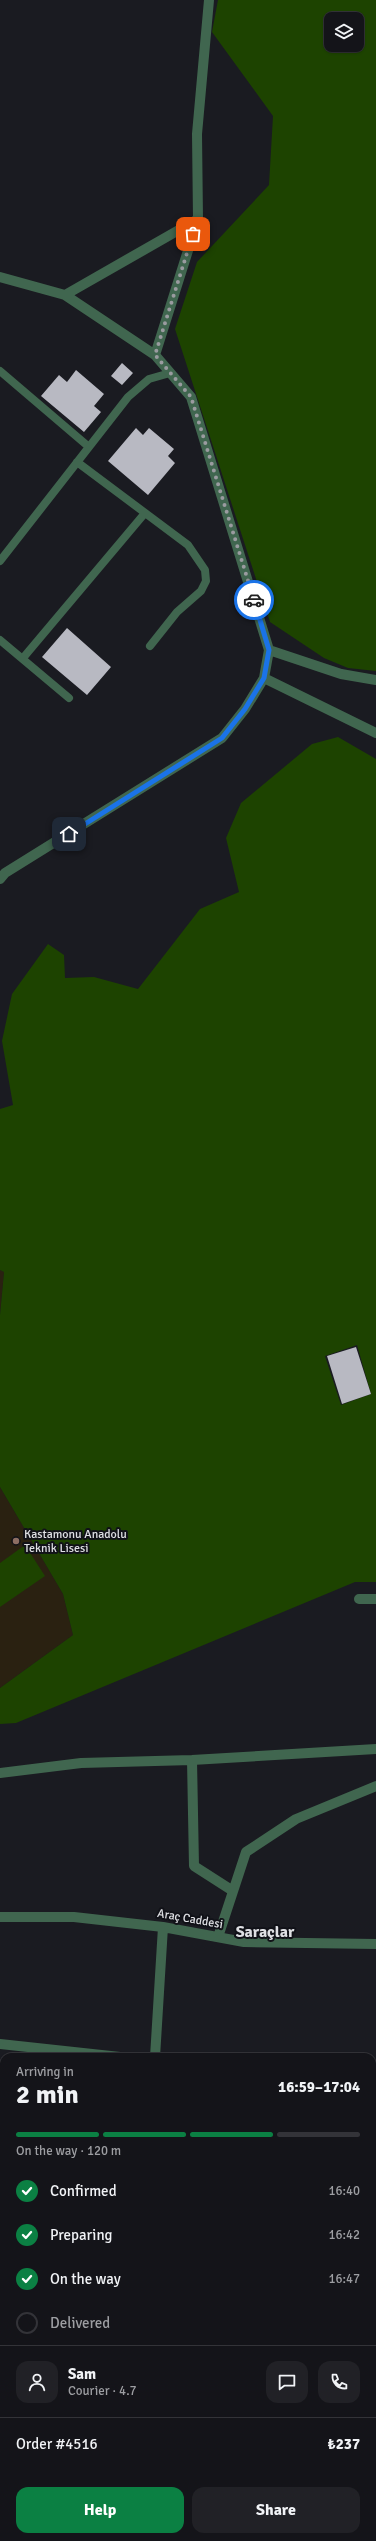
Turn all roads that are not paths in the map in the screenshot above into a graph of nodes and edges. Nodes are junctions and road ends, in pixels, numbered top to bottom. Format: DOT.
graph roads {
  1 [pos="209,0"];
  2 [pos="198,219"];
  3 [pos="0,277"];
  4 [pos="65,295"];
  5 [pos="155,355"];
  6 [pos="0,371"];
  7 [pos="170,373"];
  8 [pos="89,447"];
  9 [pos="77,462"];
  10 [pos="145,512"];
  11 [pos="0,561"];
  12 [pos="0,640"];
  13 [pos="150,646"];
  14 [pos="269,650"];
  15 [pos="23,658"];
  16 [pos="264,678"];
  17 [pos="376,680"];
  18 [pos="69,698"];
  19 [pos="376,733"];
  20 [pos="0,879"];
  21 [pos="359,1599"];
  22 [pos="376,1599"];
  23 [pos="376,1749"];
  24 [pos="192,1760"];
  25 [pos="0,1774"];
  26 [pos="376,1786"];
  27 [pos="233,1891"];
  28 [pos="0,1917"];
  29 [pos="163,1927"];
  30 [pos="218,1937"];
  31 [pos="376,1944"];
  32 [pos="0,2044"];
  33 [pos="83,2053"];
  34 [pos="155,2053"];
  1 -- 2 [label="street"];
  2 -- 4 [label="street"];
  2 -- 5 [label="street"];
  3 -- 4 [label="street"];
  4 -- 5 [label="street"];
  5 -- 7 [label="street"];
  6 -- 8 [label="lane"];
  7 -- 8 [label="lane"];
  7 -- 14 [label="street"];
  8 -- 9 [label="lane"];
  9 -- 10 [label="lane"];
  9 -- 11 [label="lane"];
  10 -- 13 [label="lane"];
  10 -- 15 [label="lane"];
  12 -- 15 [label="lane"];
  14 -- 16 [label="street"];
  14 -- 17 [label="street"];
  15 -- 18 [label="lane"];
  16 -- 19 [label="street"];
  16 -- 20 [label="street"];
  21 -- 22 [label="street"];
  23 -- 24 [label="street"];
  24 -- 25 [label="street"];
  24 -- 27 [label="street"];
  26 -- 27 [label="street"];
  27 -- 30 [label="street"];
  28 -- 29 [label="street, Araç Caddesi"];
  29 -- 30 [label="street, Araç Caddesi"];
  29 -- 34 [label="street"];
  30 -- 31 [label="street, Araç Caddesi"];
  32 -- 33 [label="street"];
}
